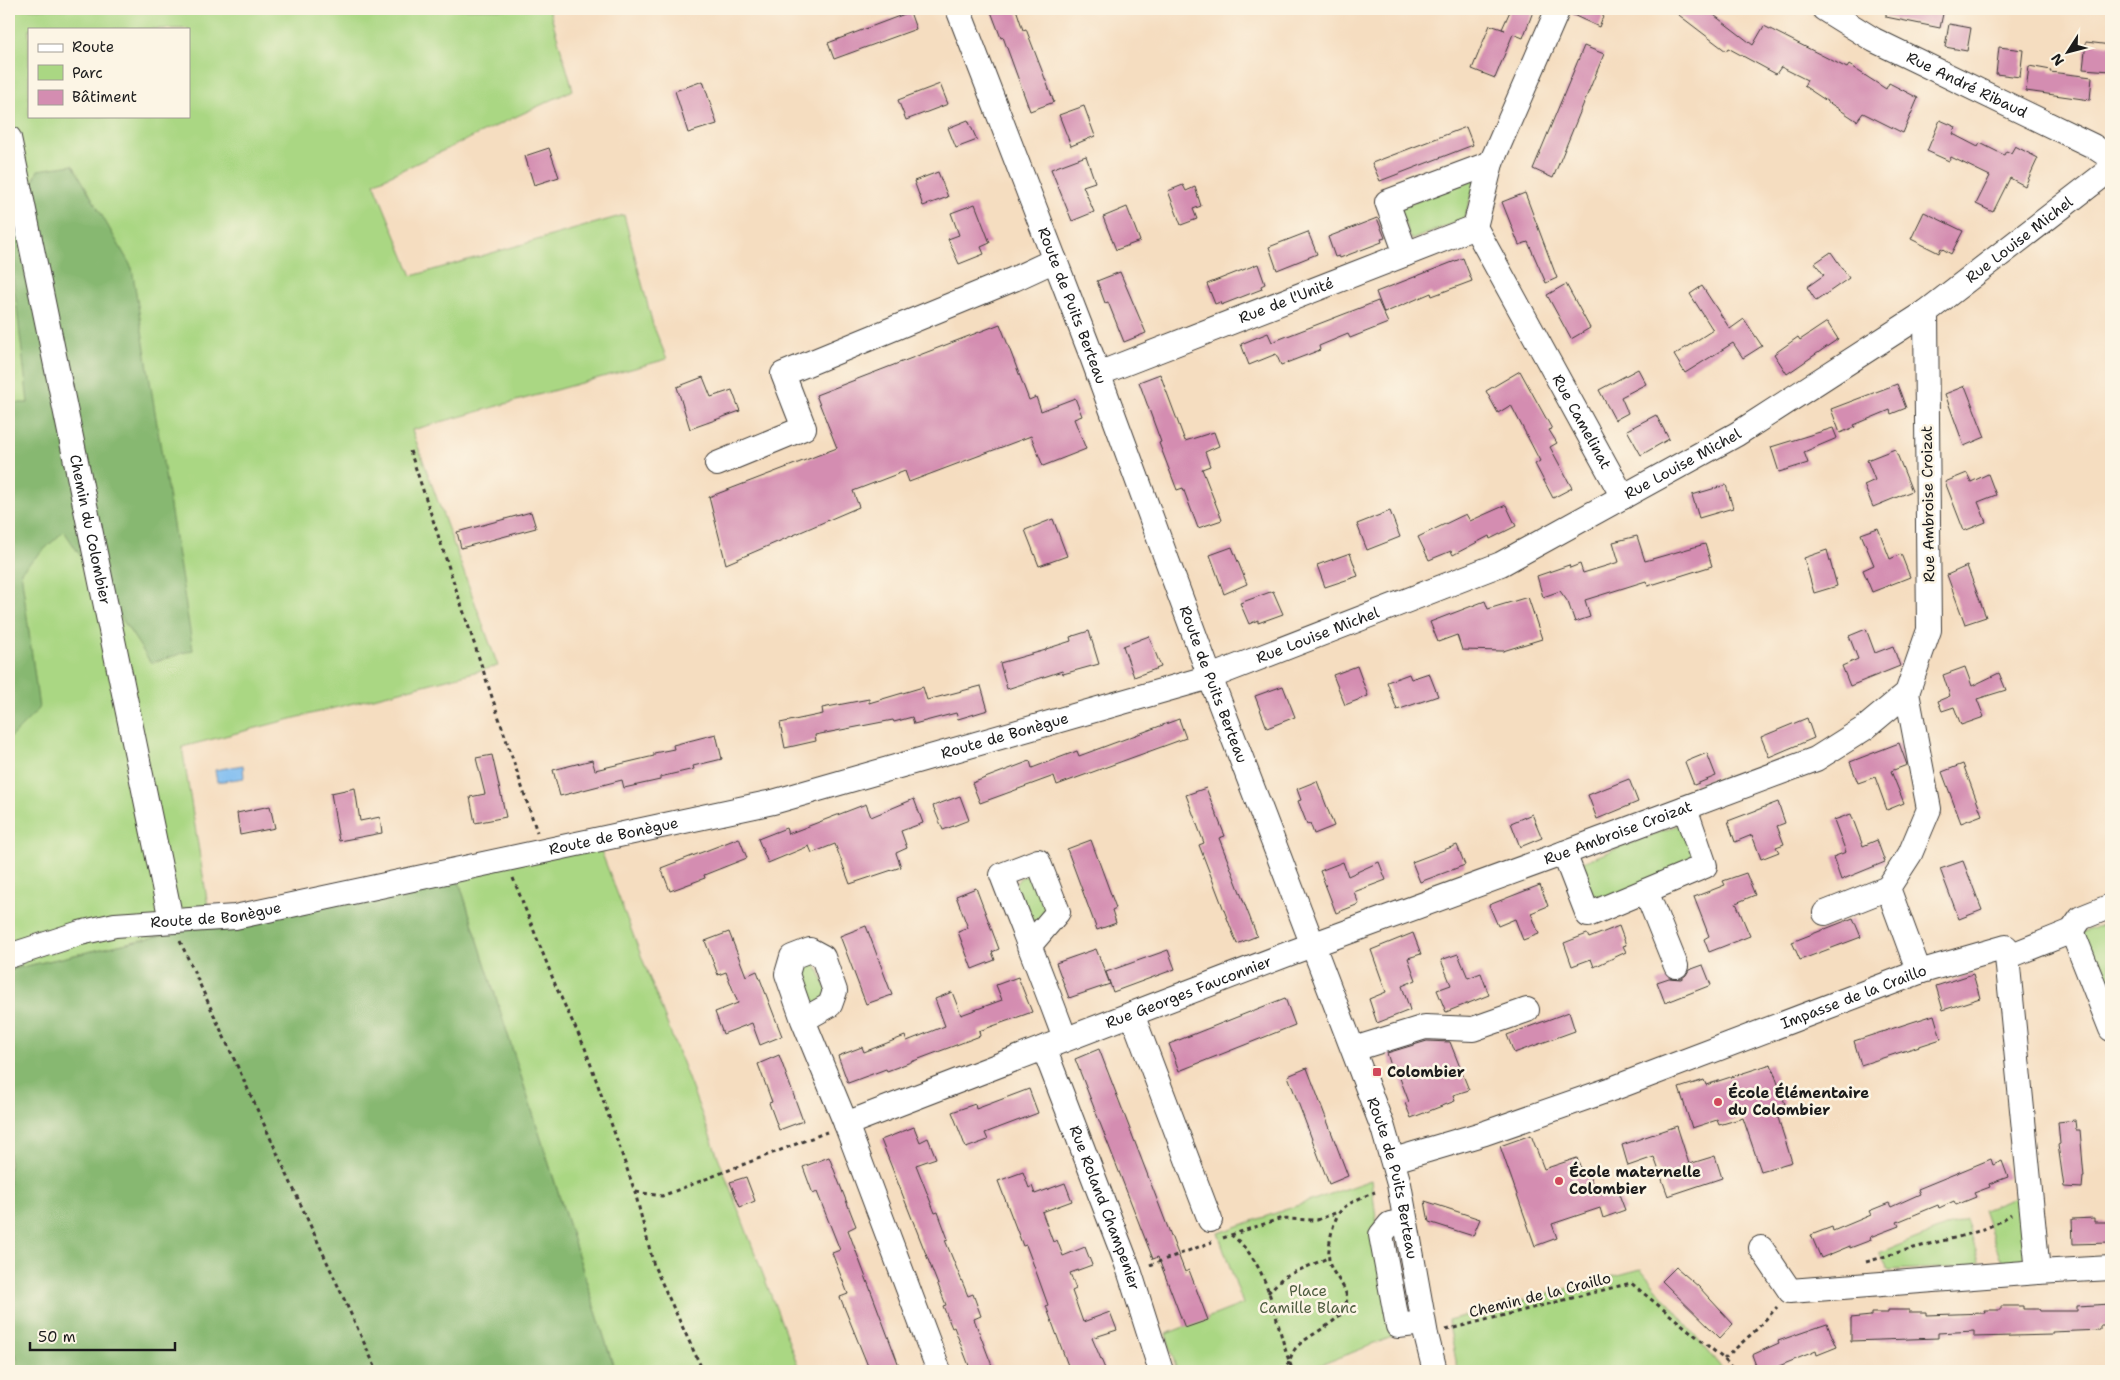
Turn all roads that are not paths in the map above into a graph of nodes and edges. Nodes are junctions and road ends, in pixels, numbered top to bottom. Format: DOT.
graph roads {
  1 [pos="958,9"];
  2 [pos="1558,9"];
  3 [pos="1824,9"];
  4 [pos="9,138"];
  5 [pos="2111,158"];
  6 [pos="1491,163"];
  7 [pos="2111,169"];
  8 [pos="1475,227"];
  9 [pos="1406,254"];
  10 [pos="1054,260"];
  11 [pos="1926,312"];
  12 [pos="1098,374"];
  13 [pos="717,464"];
  14 [pos="1623,497"];
  15 [pos="1210,677"];
  16 [pos="1908,693"];
  17 [pos="1685,808"];
  18 [pos="1564,854"];
  19 [pos="1888,888"];
  20 [pos="1646,891"];
  21 [pos="2111,906"];
  22 [pos="1824,913"];
  23 [pos="171,920"];
  24 [pos="2072,931"];
  25 [pos="1314,944"];
  26 [pos="1029,946"];
  27 [pos="9,956"];
  28 [pos="2007,957"];
  29 [pos="1676,966"];
  30 [pos="1919,972"];
  31 [pos="1527,1010"];
  32 [pos="1132,1014"];
  33 [pos="803,1020"];
  34 [pos="2111,1029"];
  35 [pos="1054,1043"];
  36 [pos="1354,1049"];
  37 [pos="846,1124"];
  38 [pos="1394,1160"];
  39 [pos="1215,1233"];
  40 [pos="1761,1248"];
  41 [pos="2111,1268"];
  42 [pos="2038,1272"];
  43 [pos="939,1371"];
  44 [pos="1161,1371"];
  45 [pos="1435,1371"];
  1 -- 10 [label="street, Route de Puits Berteau"];
  2 -- 6 [label="street"];
  3 -- 5 [label="street, Rue André Ribaud"];
  4 -- 23 [label="street, Chemin du Colombier"];
  6 -- 8 [label="street"];
  6 -- 9 [label="street"];
  7 -- 11 [label="street, Rue Louise Michel"];
  8 -- 9 [label="street, Rue de l'Unité"];
  8 -- 14 [label="street, Rue Camelinat"];
  9 -- 12 [label="street, Rue de l'Unité"];
  10 -- 12 [label="street, Route de Puits Berteau"];
  10 -- 13 [label="street"];
  11 -- 14 [label="street, Rue Louise Michel"];
  11 -- 16 [label="street, Rue Ambroise Croizat"];
  12 -- 15 [label="street, Route de Puits Berteau"];
  14 -- 15 [label="street, Rue Louise Michel"];
  15 -- 23 [label="street, Route de Bonègue"];
  15 -- 25 [label="street, Route de Puits Berteau"];
  16 -- 17 [label="street, Rue Ambroise Croizat"];
  16 -- 19 [label="street, Rue Ambroise Croizat"];
  17 -- 18 [label="street, Rue Ambroise Croizat"];
  17 -- 20 [label="street"];
  18 -- 20 [label="street"];
  18 -- 25 [label="street, Rue Ambroise Croizat"];
  19 -- 22 [label="street"];
  19 -- 30 [label="street"];
  20 -- 29 [label="street"];
  21 -- 24 [label="street"];
  23 -- 27 [label="street, Route de Bonègue"];
  24 -- 28 [label="street"];
  24 -- 34 [label="street"];
  25 -- 32 [label="street, Rue Georges Fauconnier"];
  25 -- 36 [label="street, Route de Puits Berteau"];
  26 -- 35 [label="street"];
  28 -- 30 [label="street, Impasse de la Craillo"];
  28 -- 42 [label="street"];
  30 -- 38 [label="street, Impasse de la Craillo"];
  31 -- 36 [label="street"];
  32 -- 35 [label="street, Rue Georges Fauconnier"];
  32 -- 39 [label="street"];
  33 -- 37 [label="street"];
  35 -- 37 [label="street, Rue Georges Fauconnier"];
  35 -- 44 [label="street, Rue Roland Champenier"];
  36 -- 38 [label="street, Route de Puits Berteau"];
  37 -- 43 [label="street"];
  38 -- 45 [label="street, Route de Puits Berteau"];
  40 -- 42 [label="street"];
  41 -- 42 [label="street"];
}
